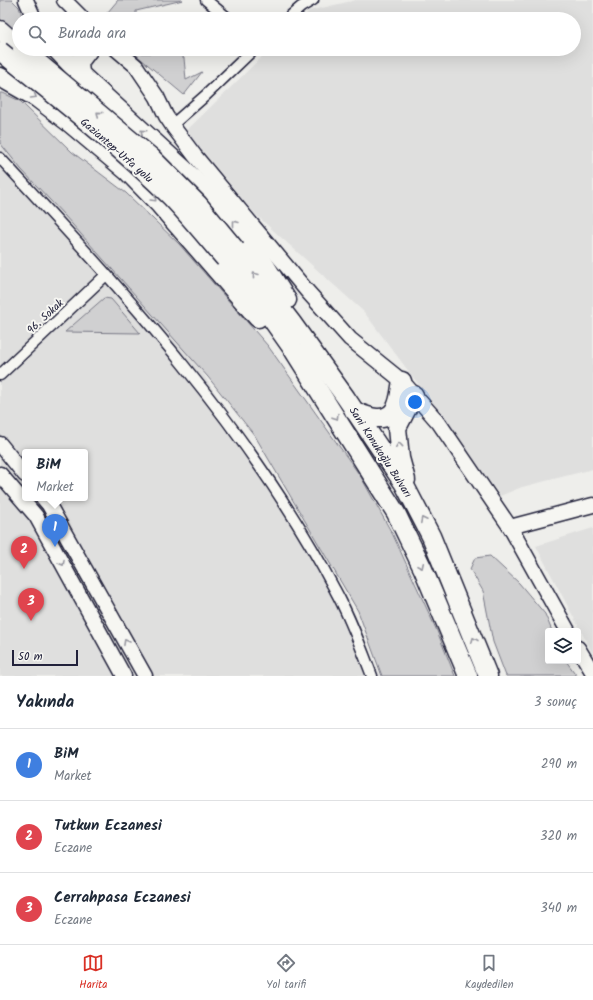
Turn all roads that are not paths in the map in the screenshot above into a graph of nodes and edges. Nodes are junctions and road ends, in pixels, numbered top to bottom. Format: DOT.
graph roads {
  1 [pos="26,0"];
  2 [pos="64,0"];
  3 [pos="206,0"];
  4 [pos="312,0"];
  5 [pos="31,12"];
  6 [pos="76,12"];
  7 [pos="221,12"];
  8 [pos="295,12"];
  9 [pos="0,30"];
  10 [pos="12,41"];
  11 [pos="0,51"];
  12 [pos="23,56"];
  13 [pos="30,56"];
  14 [pos="63,56"];
  15 [pos="84,56"];
  16 [pos="124,56"];
  17 [pos="247,56"];
  18 [pos="0,71"];
  19 [pos="80,74"];
  20 [pos="0,77"];
  21 [pos="172,125"];
  22 [pos="0,158"];
  23 [pos="230,254"];
  24 [pos="106,275"];
  25 [pos="0,375"];
  26 [pos="402,381"];
  27 [pos="414,394"];
  28 [pos="325,399"];
  29 [pos="350,404"];
  30 [pos="0,444"];
  31 [pos="22,471"];
  32 [pos="0,474"];
  33 [pos="410,497"];
  34 [pos="22,500"];
  35 [pos="23,501"];
  36 [pos="45,501"];
  37 [pos="593,505"];
  38 [pos="510,527"];
  39 [pos="566,628"];
  40 [pos="581,653"];
  41 [pos="593,672"];
  42 [pos="124,676"];
  43 [pos="145,676"];
  44 [pos="372,676"];
  45 [pos="468,676"];
  46 [pos="488,676"];
  1 -- 5 [label="street"];
  2 -- 6 [label="street"];
  3 -- 7 [label="street"];
  4 -- 8 [label="street"];
  9 -- 10 [label="highway"];
  11 -- 23 [label="highway, Gaziantep-Urfa yolu, bridge"];
  12 -- 18 [label="street"];
  23 -- 13 [label="highway, Gaziantep-Urfa yolu, one-way, bridge"];
  14 -- 19 [label="highway"];
  15 -- 19 [label="highway"];
  16 -- 21 [label="street"];
  17 -- 21 [label="street"];
  29 -- 19 [label="highway, one-way"];
  20 -- 28 [label="highway, one-way"];
  21 -- 26 [label="street"];
  22 -- 24 [label="street"];
  23 -- 28 [label="highway, Sani Konukoğlu Bulvarı"];
  29 -- 23 [label="highway, Sani Konukoğlu Bulvarı, one-way"];
  24 -- 25 [label="street, 96. Sokak"];
  24 -- 44 [label="street"];
  26 -- 27 [label="street"];
  26 -- 29 [label="highway"];
  33 -- 27 [label="highway, one-way"];
  27 -- 38 [label="street"];
  28 -- 45 [label="highway, Sani Konukoğlu Bulvarı, one-way"];
  29 -- 33 [label="highway, Sani Konukoğlu Bulvarı"];
  30 -- 31 [label="street"];
  32 -- 34 [label="street, one-way"];
  46 -- 33 [label="highway, Sani Konukoğlu Bulvarı, one-way"];
  35 -- 42 [label="street, one-way"];
  43 -- 36 [label="street, one-way"];
  37 -- 38 [label="street"];
  38 -- 39 [label="street"];
  40 -- 41 [label="street"];
}
